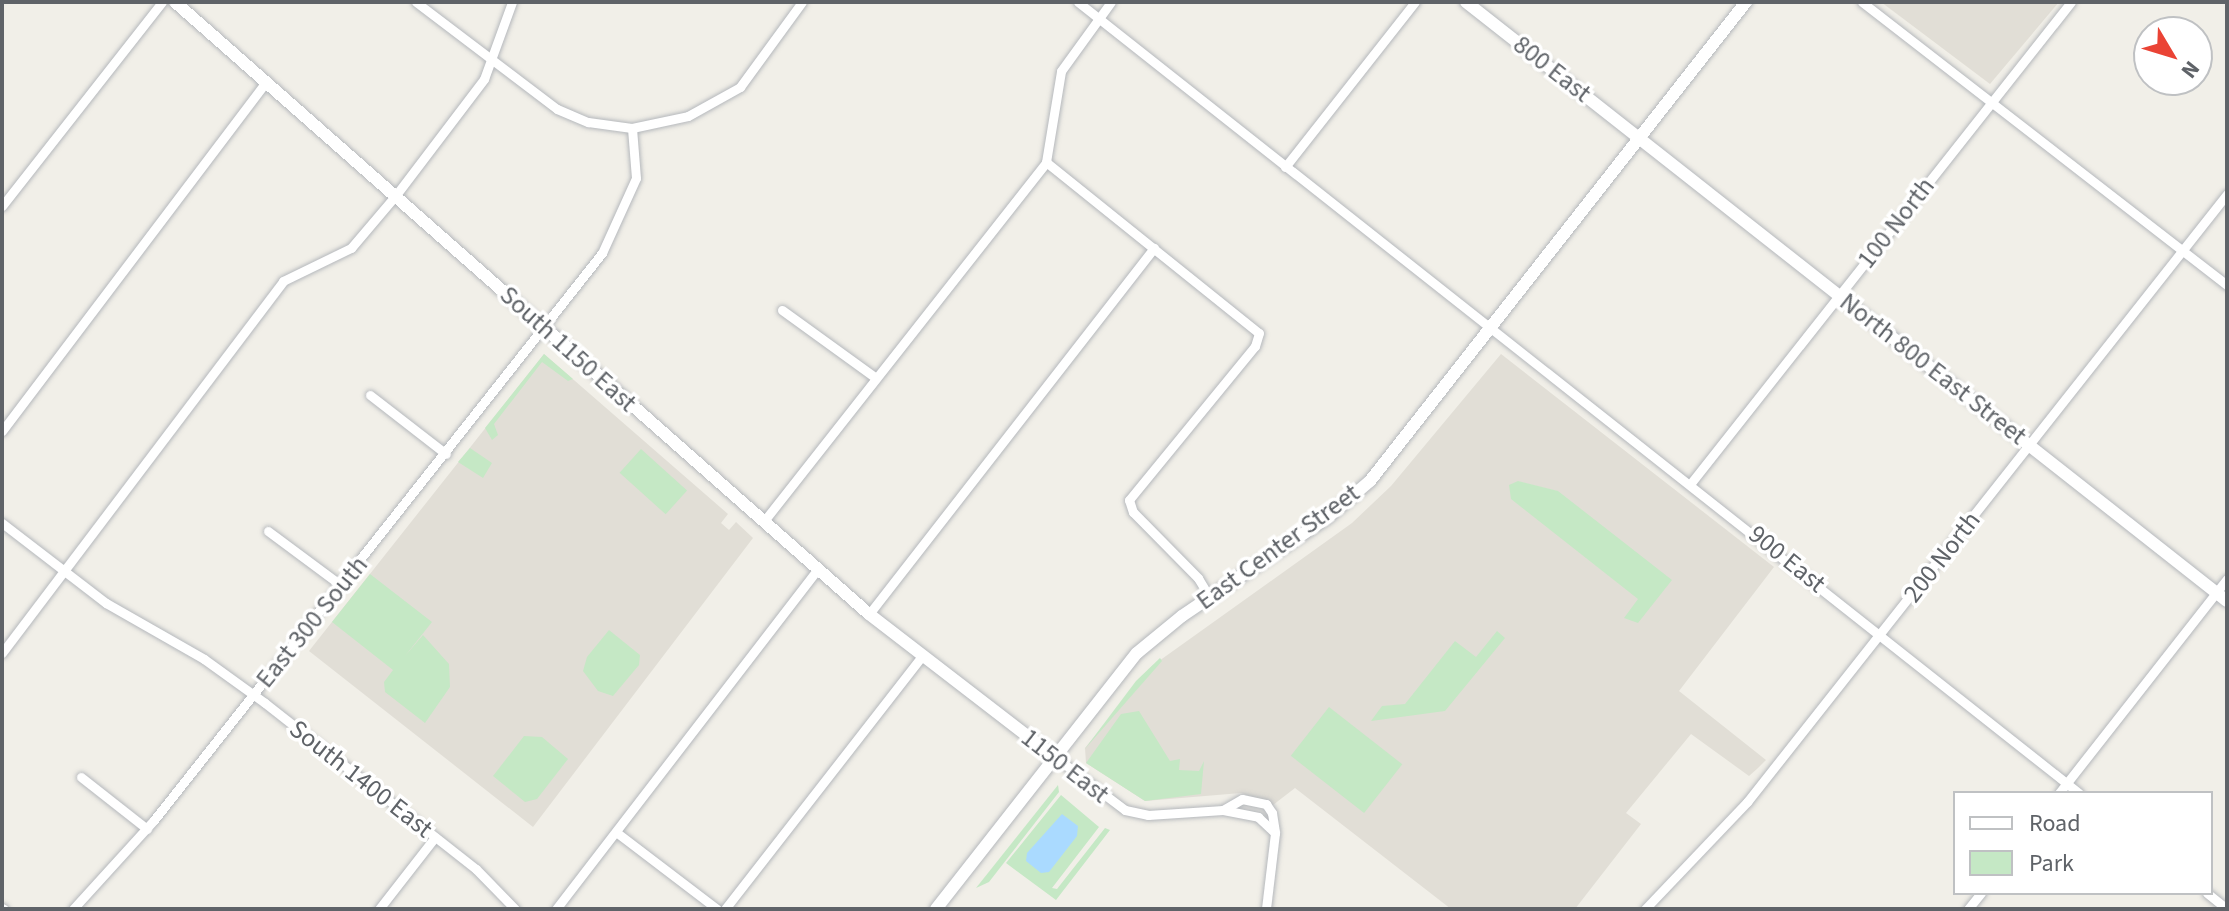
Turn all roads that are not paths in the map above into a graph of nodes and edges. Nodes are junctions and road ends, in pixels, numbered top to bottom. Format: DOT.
graph roads {
  1 [pos="162,2"];
  2 [pos="175,2"];
  3 [pos="416,2"];
  4 [pos="512,2"];
  5 [pos="802,2"];
  6 [pos="1078,2"];
  7 [pos="1111,2"];
  8 [pos="1415,2"];
  9 [pos="1466,2"];
  10 [pos="1746,2"];
  11 [pos="1862,2"];
  12 [pos="2071,2"];
  13 [pos="1098,18"];
  14 [pos="493,59"];
  15 [pos="264,84"];
  16 [pos="1990,104"];
  17 [pos="632,128"];
  18 [pos="1638,136"];
  19 [pos="1046,162"];
  20 [pos="1285,167"];
  21 [pos="2227,194"];
  22 [pos="396,195"];
  23 [pos="2,206"];
  24 [pos="1154,248"];
  25 [pos="2182,250"];
  26 [pos="2227,285"];
  27 [pos="1839,295"];
  28 [pos="782,310"];
  29 [pos="1492,327"];
  30 [pos="545,328"];
  31 [pos="876,378"];
  32 [pos="370,395"];
  33 [pos="2,431"];
  34 [pos="2030,445"];
  35 [pos="446,454"];
  36 [pos="1691,483"];
  37 [pos="764,521"];
  38 [pos="2,523"];
  39 [pos="268,531"];
  40 [pos="818,569"];
  41 [pos="64,570"];
  42 [pos="2227,579"];
  43 [pos="342,586"];
  44 [pos="2216,593"];
  45 [pos="1210,598"];
  46 [pos="2227,601"];
  47 [pos="869,614"];
  48 [pos="1882,635"];
  49 [pos="2,653"];
  50 [pos="923,655"];
  51 [pos="966,689"];
  52 [pos="254,694"];
  53 [pos="1055,757"];
  54 [pos="81,777"];
  55 [pos="2067,783"];
  56 [pos="2061,791"];
  57 [pos="2077,791"];
  58 [pos="1223,810"];
  59 [pos="147,829"];
  60 [pos="616,832"];
  61 [pos="1275,833"];
  62 [pos="435,837"];
  63 [pos="2210,895"];
  64 [pos="73,909"];
  65 [pos="379,909"];
  66 [pos="515,909"];
  67 [pos="556,909"];
  68 [pos="717,909"];
  69 [pos="725,909"];
  70 [pos="936,909"];
  71 [pos="1266,909"];
  72 [pos="1645,909"];
  73 [pos="2227,909"];
  1 -- 23 [label="street"];
  2 -- 15 [label="street, South 1150 East"];
  3 -- 14 [label="street"];
  4 -- 14 [label="street"];
  5 -- 17 [label="street"];
  6 -- 13 [label="street, 900 East"];
  7 -- 13 [label="street"];
  8 -- 20 [label="street"];
  9 -- 18 [label="street, 800 East"];
  10 -- 18 [label="street, East Center Street"];
  11 -- 16 [label="street"];
  12 -- 16 [label="street, 100 North"];
  13 -- 19 [label="street"];
  13 -- 20 [label="street, 900 East"];
  14 -- 17 [label="street"];
  14 -- 22 [label="street"];
  15 -- 22 [label="street, South 1150 East"];
  15 -- 33 [label="street"];
  16 -- 25 [label="street"];
  16 -- 27 [label="street, 100 North"];
  17 -- 30 [label="street, East 300 South"];
  18 -- 27 [label="street, North 800 East Street"];
  18 -- 29 [label="street, East Center Street"];
  19 -- 24 [label="street"];
  19 -- 31 [label="street"];
  20 -- 29 [label="street, 900 East"];
  21 -- 25 [label="street, 200 North"];
  22 -- 30 [label="street, South 1150 East"];
  22 -- 41 [label="street"];
  24 -- 45 [label="street"];
  24 -- 47 [label="street"];
  25 -- 26 [label="street"];
  25 -- 34 [label="street, 200 North"];
  27 -- 34 [label="street, North 800 East Street"];
  27 -- 36 [label="street, 100 North"];
  28 -- 31 [label="street"];
  29 -- 36 [label="street, 900 East"];
  29 -- 45 [label="street, East Center Street"];
  30 -- 35 [label="street, East 300 South"];
  30 -- 37 [label="street, South 1150 East"];
  31 -- 37 [label="street"];
  32 -- 35 [label="street"];
  34 -- 44 [label="street, North 800 East Street"];
  34 -- 48 [label="street, 200 North"];
  35 -- 43 [label="street, East 300 South"];
  36 -- 48 [label="street, 900 East"];
  37 -- 40 [label="street, South 1150 East"];
  38 -- 41 [label="street, South 1400 East"];
  39 -- 43 [label="street"];
  40 -- 47 [label="street, South 1150 East"];
  40 -- 60 [label="street"];
  41 -- 49 [label="street"];
  41 -- 52 [label="street, South 1400 East"];
  42 -- 44 [label="street"];
  43 -- 52 [label="street, East 300 South"];
  44 -- 46 [label="street, North 800 East Street"];
  44 -- 55 [label="street"];
  45 -- 53 [label="street, East Center Street"];
  47 -- 50 [label="street, South 1150 East"];
  48 -- 55 [label="street, 900 East"];
  48 -- 72 [label="street, 200 North"];
  50 -- 51 [label="street, South 1150 East"];
  50 -- 69 [label="street"];
  51 -- 53 [label="street, 1150 East"];
  52 -- 59 [label="street, East 300 South"];
  52 -- 62 [label="street, South 1400 East"];
  53 -- 58 [label="street, 1150 East"];
  53 -- 70 [label="street, East Center Street"];
  54 -- 59 [label="street"];
  55 -- 56 [label="street"];
  55 -- 57 [label="street, 900 East"];
  58 -- 61 [label="street"];
  58 -- 61 [label="street"];
  59 -- 64 [label="street, East 300 South"];
  60 -- 67 [label="street"];
  60 -- 68 [label="street"];
  61 -- 71 [label="street"];
  62 -- 65 [label="street"];
  62 -- 66 [label="street, South 1400 East"];
  63 -- 73 [label="street"];
}
